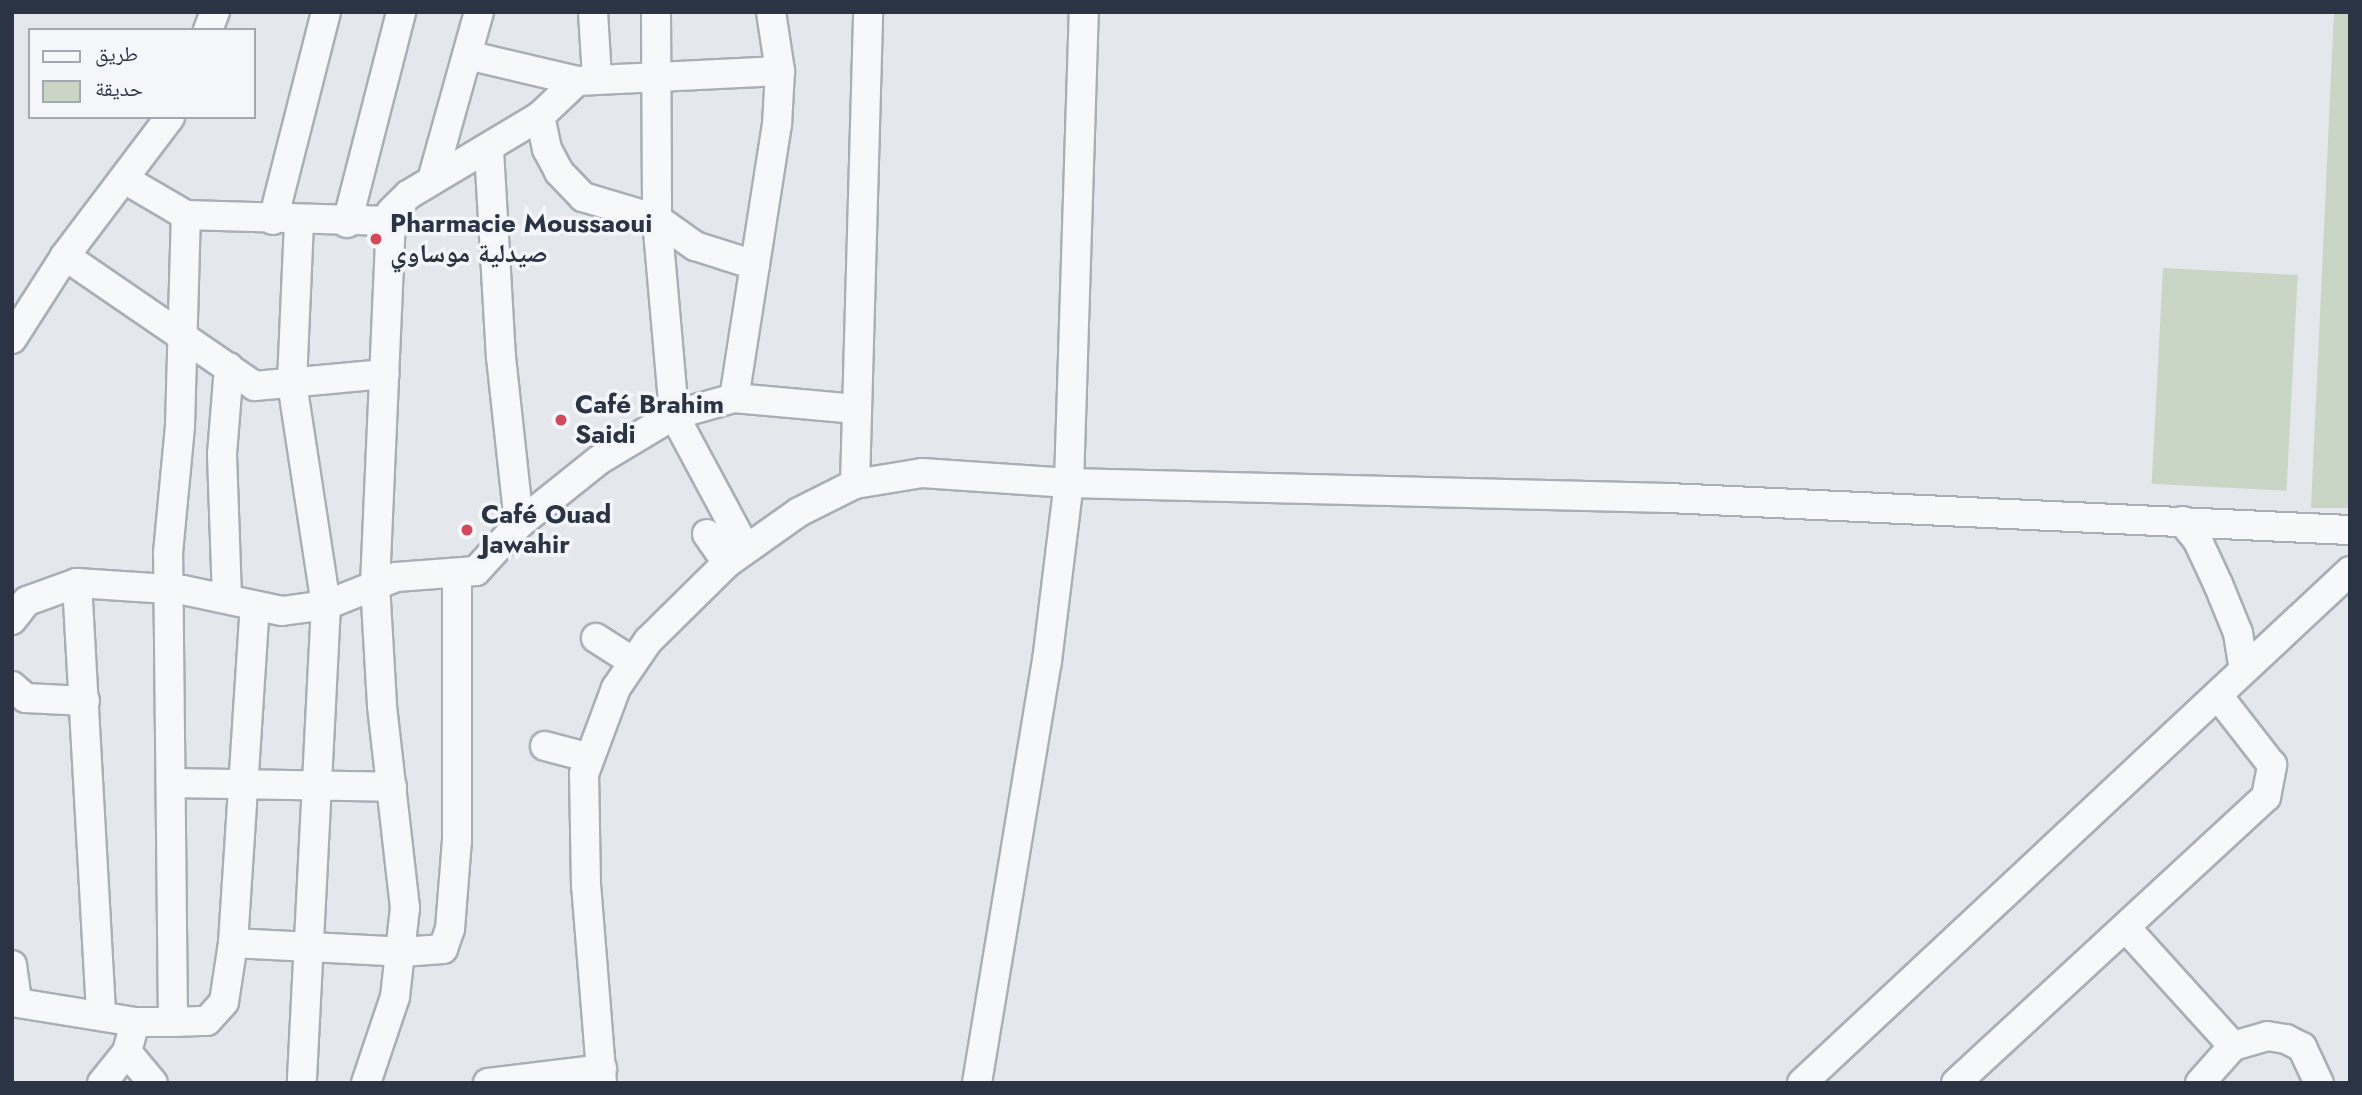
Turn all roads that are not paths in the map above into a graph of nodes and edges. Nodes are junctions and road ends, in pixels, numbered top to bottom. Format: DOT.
graph roads {
  1 [pos="326,12"];
  2 [pos="401,12"];
  3 [pos="479,12"];
  4 [pos="593,12"];
  5 [pos="656,12"];
  6 [pos="771,12"];
  7 [pos="868,12"];
  8 [pos="1084,12"];
  9 [pos="467,55"];
  10 [pos="780,71"];
  11 [pos="587,79"];
  12 [pos="659,79"];
  13 [pos="540,117"];
  14 [pos="169,119"];
  15 [pos="489,150"];
  16 [pos="126,180"];
  17 [pos="432,180"];
  18 [pos="186,215"];
  19 [pos="657,219"];
  20 [pos="286,221"];
  21 [pos="389,221"];
  22 [pos="347,223"];
  23 [pos="65,256"];
  24 [pos="755,265"];
  25 [pos="182,333"];
  26 [pos="12,339"];
  27 [pos="229,367"];
  28 [pos="384,374"];
  29 [pos="292,383"];
  30 [pos="734,398"];
  31 [pos="857,409"];
  32 [pos="674,415"];
  33 [pos="1069,483"];
  34 [pos="855,484"];
  35 [pos="2182,521"];
  36 [pos="519,524"];
  37 [pos="2350,530"];
  38 [pos="707,534"];
  39 [pos="737,556"];
  40 [pos="2350,571"];
  41 [pos="457,574"];
  42 [pos="77,583"];
  43 [pos="375,585"];
  44 [pos="169,589"];
  45 [pos="227,598"];
  46 [pos="326,606"];
  47 [pos="255,607"];
  48 [pos="12,620"];
  49 [pos="596,638"];
  50 [pos="632,661"];
  51 [pos="2244,670"];
  52 [pos="12,686"];
  53 [pos="2219,697"];
  54 [pos="85,701"];
  55 [pos="545,746"];
  56 [pos="587,757"];
  57 [pos="172,783"];
  58 [pos="244,783"];
  59 [pos="318,785"];
  60 [pos="392,787"];
  61 [pos="2127,929"];
  62 [pos="233,943"];
  63 [pos="310,946"];
  64 [pos="402,953"];
  65 [pos="12,965"];
  66 [pos="15,1002"];
  67 [pos="101,1016"];
  68 [pos="135,1022"];
  69 [pos="173,1023"];
  70 [pos="2233,1046"];
  71 [pos="127,1052"];
  72 [pos="602,1076"];
  73 [pos="102,1083"];
  74 [pos="153,1083"];
  75 [pos="302,1083"];
  76 [pos="367,1083"];
  77 [pos="488,1083"];
  78 [pos="977,1083"];
  79 [pos="1802,1083"];
  80 [pos="1956,1083"];
  81 [pos="2200,1083"];
  82 [pos="2319,1083"];
  1 -- 20 [label="street"];
  2 -- 22 [label="street"];
  3 -- 9 [label="street"];
  4 -- 11 [label="street"];
  5 -- 12 [label="street"];
  6 -- 10 [label="street"];
  7 -- 31 [label="street"];
  8 -- 33 [label="street"];
  9 -- 11 [label="street"];
  9 -- 17 [label="street"];
  10 -- 12 [label="street"];
  10 -- 24 [label="street"];
  11 -- 12 [label="street"];
  11 -- 13 [label="street"];
  12 -- 19 [label="street"];
  13 -- 15 [label="street"];
  13 -- 19 [label="street"];
  14 -- 16 [label="street"];
  15 -- 17 [label="street"];
  15 -- 36 [label="street"];
  16 -- 18 [label="street"];
  16 -- 23 [label="street"];
  17 -- 21 [label="street"];
  18 -- 20 [label="street"];
  18 -- 25 [label="street"];
  19 -- 24 [label="street"];
  19 -- 32 [label="street"];
  20 -- 22 [label="street"];
  20 -- 29 [label="street"];
  21 -- 22 [label="street"];
  21 -- 28 [label="street"];
  23 -- 25 [label="street"];
  23 -- 26 [label="street"];
  24 -- 30 [label="street"];
  25 -- 27 [label="street"];
  25 -- 44 [label="street"];
  27 -- 29 [label="street"];
  27 -- 45 [label="street"];
  28 -- 29 [label="street"];
  28 -- 43 [label="street"];
  29 -- 46 [label="street"];
  30 -- 31 [label="street"];
  30 -- 32 [label="street"];
  31 -- 34 [label="street"];
  32 -- 36 [label="street"];
  32 -- 39 [label="street"];
  33 -- 34 [label="street"];
  33 -- 35 [label="street"];
  33 -- 78 [label="street"];
  34 -- 39 [label="street"];
  35 -- 37 [label="street"];
  35 -- 51 [label="street"];
  36 -- 41 [label="street"];
  38 -- 39 [label="street"];
  39 -- 50 [label="street"];
  40 -- 51 [label="street"];
  41 -- 43 [label="street"];
  41 -- 64 [label="street"];
  42 -- 44 [label="street"];
  42 -- 48 [label="street"];
  42 -- 54 [label="street"];
  43 -- 46 [label="street"];
  43 -- 60 [label="street"];
  44 -- 45 [label="street"];
  44 -- 57 [label="street"];
  45 -- 47 [label="street"];
  46 -- 47 [label="street"];
  46 -- 59 [label="street"];
  47 -- 58 [label="street"];
  49 -- 50 [label="street"];
  50 -- 56 [label="street"];
  51 -- 53 [label="street"];
  52 -- 54 [label="street"];
  53 -- 61 [label="street"];
  53 -- 79 [label="street"];
  54 -- 67 [label="street"];
  55 -- 56 [label="street"];
  56 -- 72 [label="street"];
  57 -- 58 [label="street"];
  57 -- 69 [label="street"];
  58 -- 59 [label="street"];
  58 -- 62 [label="street"];
  59 -- 60 [label="street"];
  59 -- 63 [label="street"];
  60 -- 64 [label="street"];
  61 -- 70 [label="street"];
  61 -- 80 [label="street"];
  62 -- 63 [label="street"];
  62 -- 69 [label="street"];
  63 -- 64 [label="street"];
  63 -- 75 [label="street"];
  64 -- 76 [label="street"];
  65 -- 66 [label="street"];
  66 -- 67 [label="street"];
  67 -- 68 [label="street"];
  68 -- 69 [label="street"];
  68 -- 71 [label="street"];
  70 -- 81 [label="street"];
  70 -- 82 [label="street"];
  71 -- 73 [label="street"];
  71 -- 74 [label="street"];
  72 -- 77 [label="street"];
}
